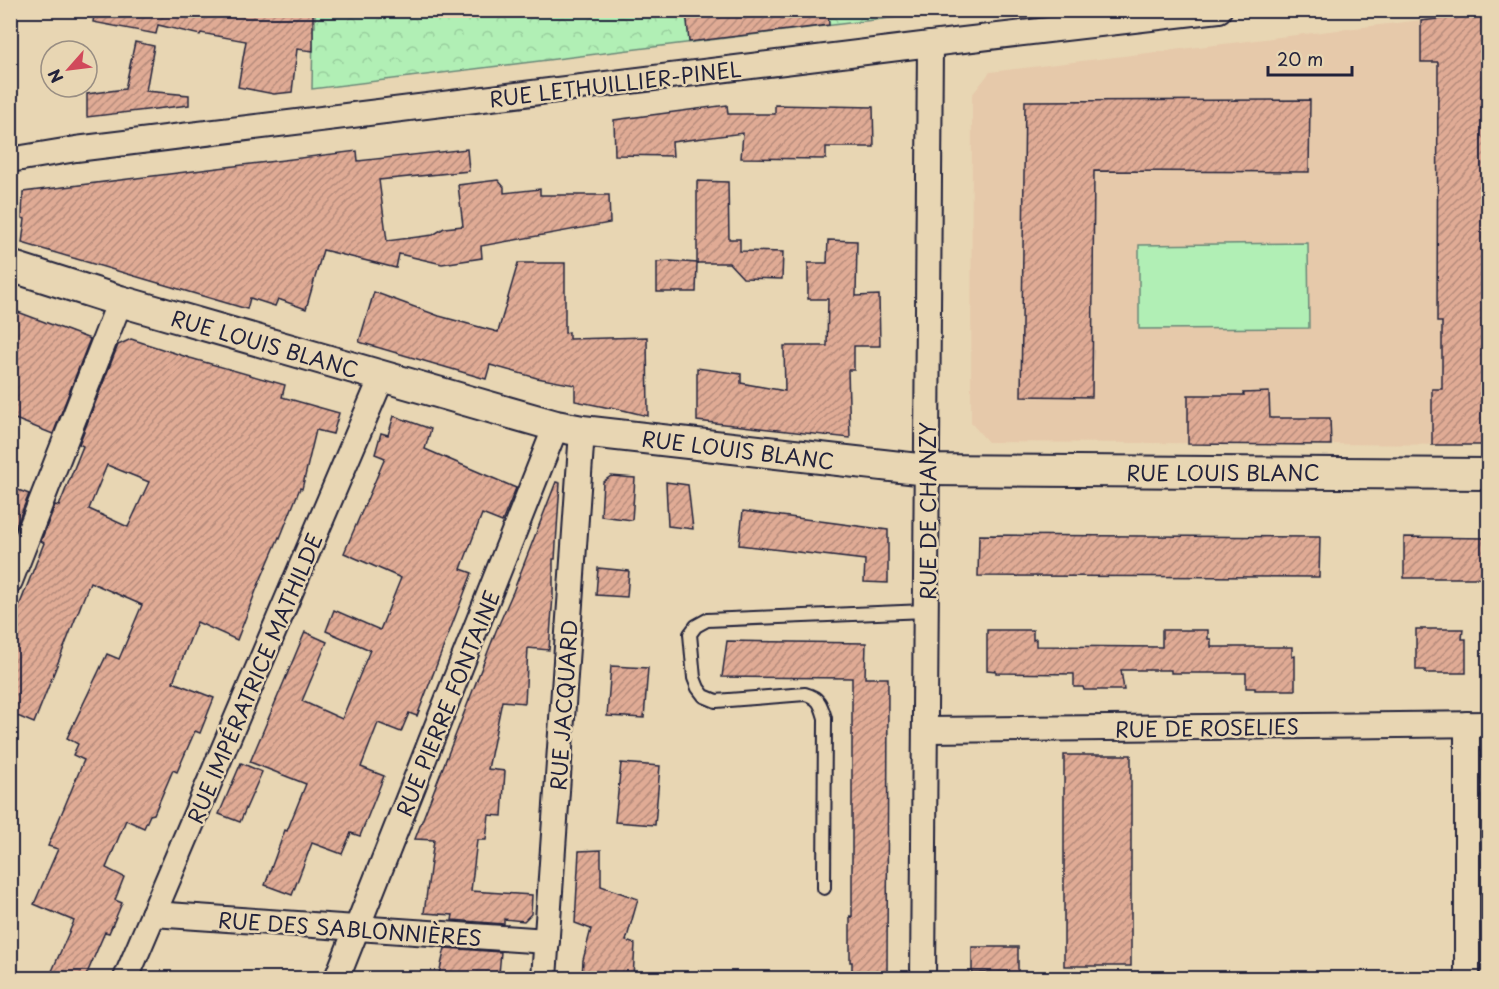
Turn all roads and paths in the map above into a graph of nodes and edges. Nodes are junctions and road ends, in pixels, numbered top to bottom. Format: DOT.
graph roads {
  1 [pos="1219,10"];
  2 [pos="930,44"];
  3 [pos="10,160"];
  4 [pos="10,266"];
  5 [pos="120,301"];
  6 [pos="382,377"];
  7 [pos="569,429"];
  8 [pos="927,470"];
  9 [pos="1488,474"];
  10 [pos="10,581"];
  11 [pos="926,611"];
  12 [pos="1478,724"];
  13 [pos="925,730"];
  14 [pos="824,888"];
  15 [pos="153,914"];
  16 [pos="357,928"];
  17 [pos="547,941"];
  18 [pos="126,978"];
  19 [pos="337,978"];
  20 [pos="544,978"];
  21 [pos="923,978"];
  22 [pos="1467,978"];
  1 -- 2 [label="street, RUE LETHUILLIER-PINEL"];
  2 -- 3 [label="street, RUE LETHUILLIER-PINEL"];
  2 -- 8 [label="street, RUE DE CHANZY"];
  4 -- 5 [label="street, RUE LOUIS BLANC"];
  5 -- 6 [label="street, RUE LOUIS BLANC"];
  5 -- 10 [label="street"];
  6 -- 7 [label="street, RUE LOUIS BLANC"];
  6 -- 15 [label="street, RUE IMPÉRATRICE MATHILDE"];
  7 -- 8 [label="street, RUE LOUIS BLANC"];
  7 -- 16 [label="street, RUE PIERRE FONTAINE"];
  7 -- 17 [label="street, RUE JACQUARD"];
  8 -- 9 [label="street, RUE LOUIS BLANC"];
  8 -- 11 [label="street, RUE DE CHANZY"];
  11 -- 13 [label="street, RUE DE CHANZY"];
  11 -- 14 [label="lane"];
  12 -- 13 [label="street, RUE DE ROSELIES"];
  12 -- 22 [label="street"];
  13 -- 21 [label="street, RUE DE CHANZY"];
  15 -- 16 [label="street, RUE DES SABLONNIÈRES"];
  15 -- 18 [label="street, RUE IMPÉRATRICE MATHILDE"];
  16 -- 17 [label="street, RUE DES SABLONNIÈRES"];
  16 -- 19 [label="street, RUE PIERRE FONTAINE"];
  17 -- 20 [label="street, RUE JACQUARD"];
}
